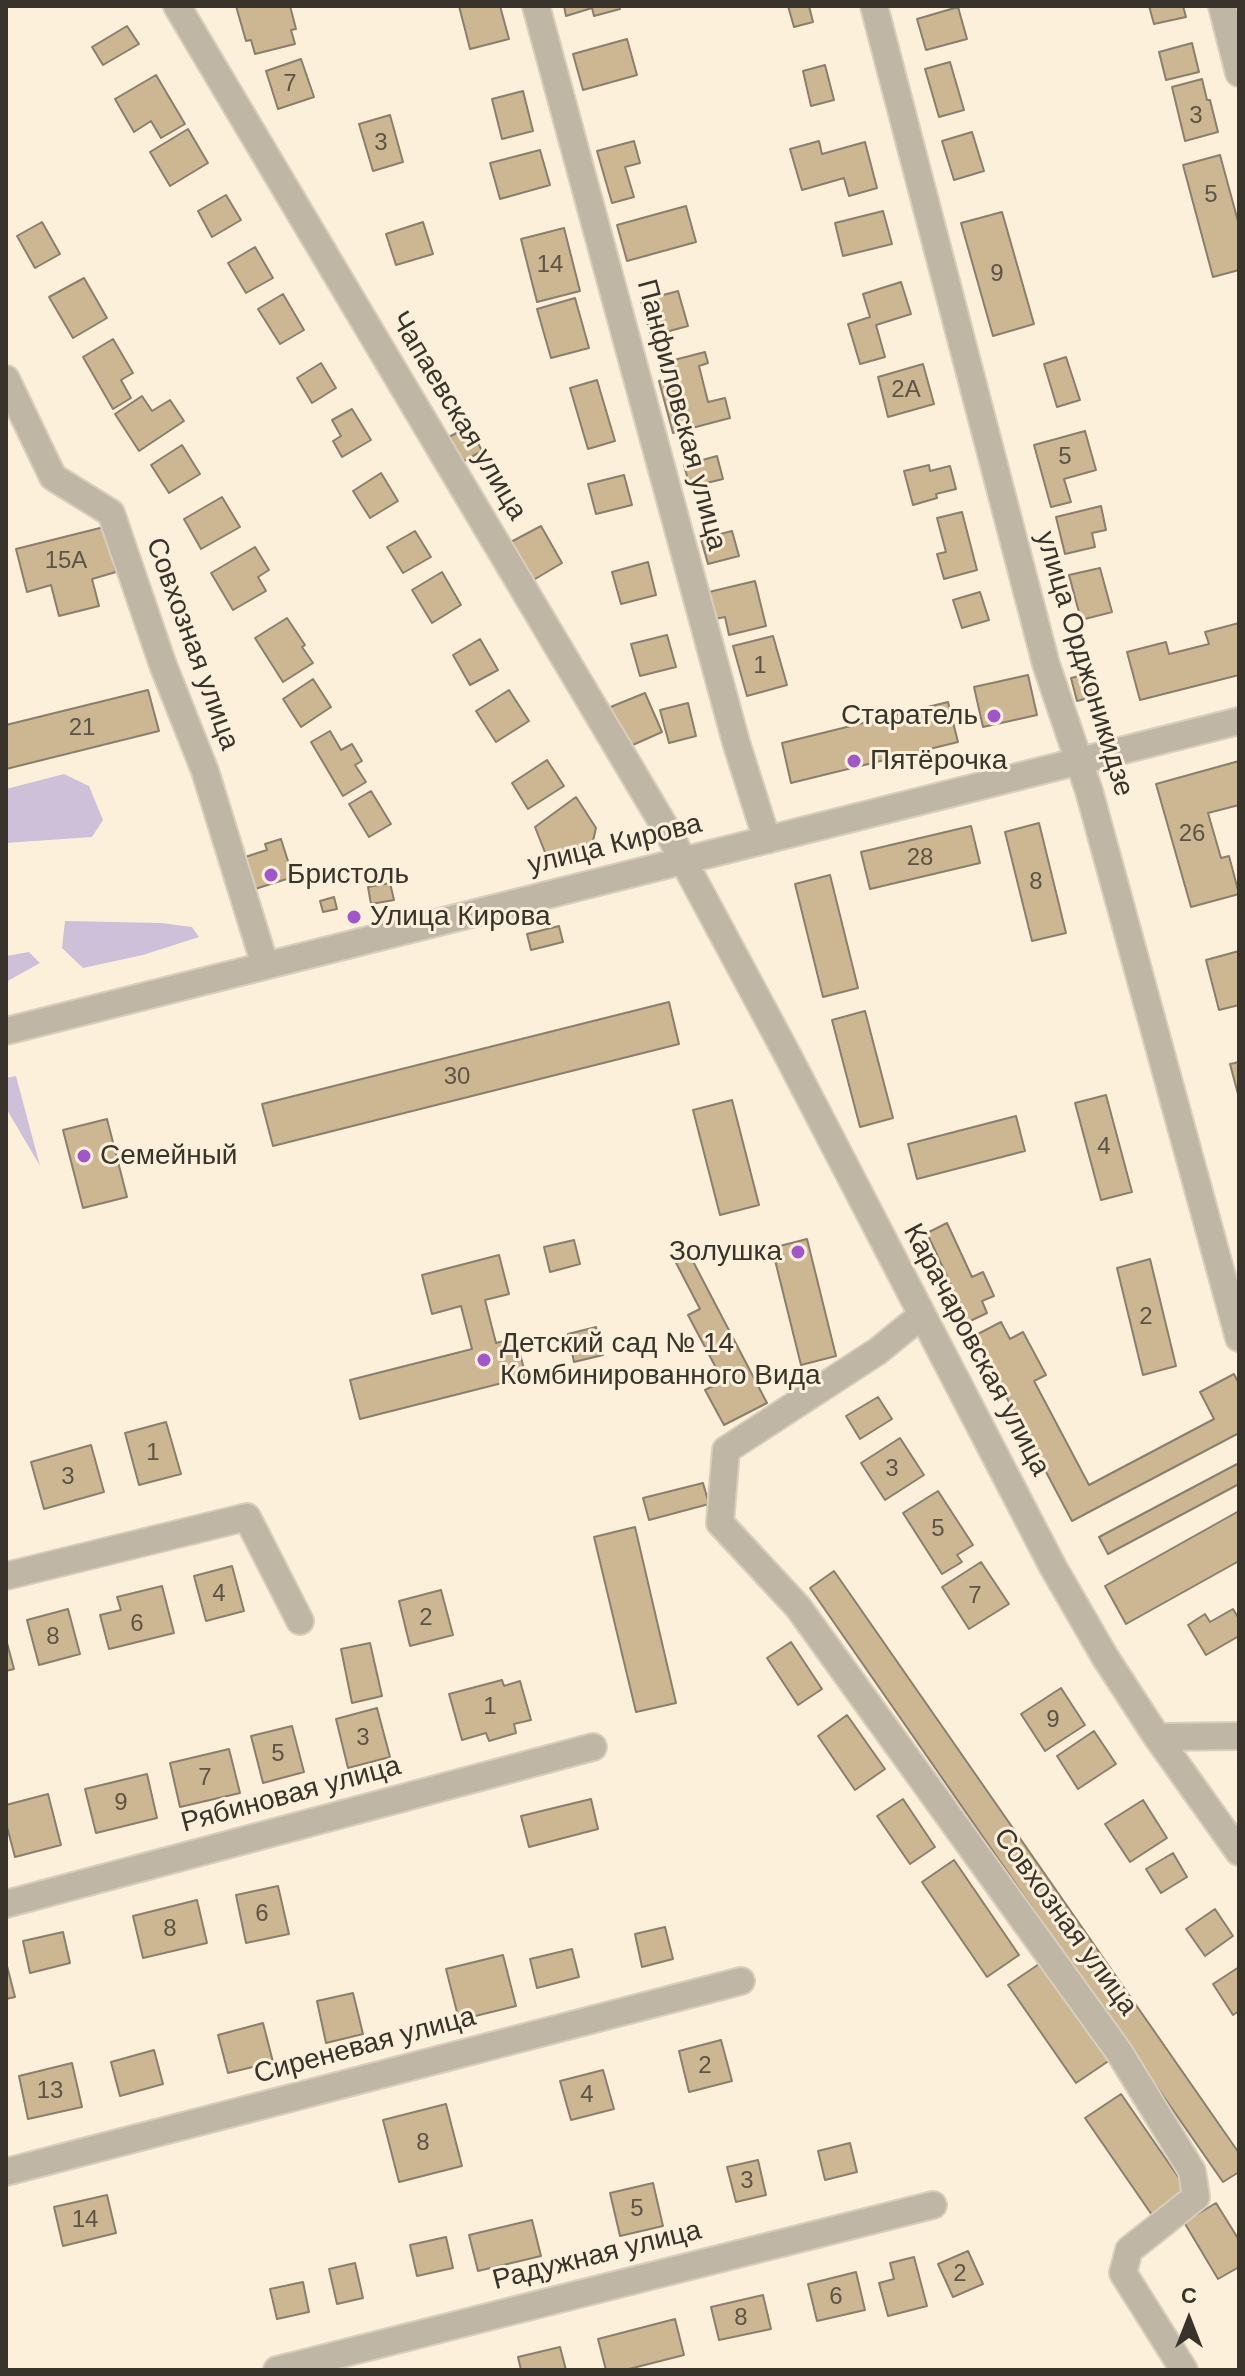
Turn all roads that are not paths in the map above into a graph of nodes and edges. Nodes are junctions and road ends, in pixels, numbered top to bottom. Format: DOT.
graph roads {
  1 [pos="177,6"];
  2 [pos="536,6"];
  3 [pos="874,6"];
  4 [pos="1222,6"];
  5 [pos="1239,73"];
  6 [pos="6,379"];
  7 [pos="1239,721"];
  8 [pos="1078,761"];
  9 [pos="767,840"];
  10 [pos="683,861"];
  11 [pos="265,965"];
  12 [pos="6,1031"];
  13 [pos="922,1315"];
  14 [pos="1239,1338"];
  15 [pos="6,1576"];
  16 [pos="300,1621"];
  17 [pos="1239,1736"];
  18 [pos="1157,1737"];
  19 [pos="593,1747"];
  20 [pos="1239,1852"];
  21 [pos="6,1904"];
  22 [pos="741,1981"];
  23 [pos="6,2172"];
  24 [pos="933,2205"];
  25 [pos="277,2370"];
  26 [pos="1184,2370"];
  1 -- 10 [label="street, Чапаевская улица"];
  2 -- 9 [label="street, Панфиловская улица"];
  3 -- 8 [label="street, улица Орджоникидзе"];
  4 -- 5 [label="street"];
  6 -- 11 [label="street, Совхозная улица"];
  7 -- 8 [label="street, улица Кирова"];
  8 -- 9 [label="street, улица Кирова"];
  8 -- 14 [label="street, улица Орджоникидзе"];
  9 -- 10 [label="street, улица Кирова"];
  10 -- 11 [label="street, улица Кирова"];
  10 -- 13 [label="street, Карачаровская улица"];
  11 -- 12 [label="street, улица Кирова"];
  13 -- 18 [label="street, Карачаровская улица"];
  13 -- 26 [label="street, Совхозная улица"];
  15 -- 16 [label="street"];
  17 -- 18 [label="street"];
  18 -- 20 [label="street, Карачаровская улица"];
  19 -- 21 [label="street, Рябиновая улица"];
  22 -- 23 [label="street, Сиреневая улица"];
  24 -- 25 [label="street, Радужная улица"];
}
